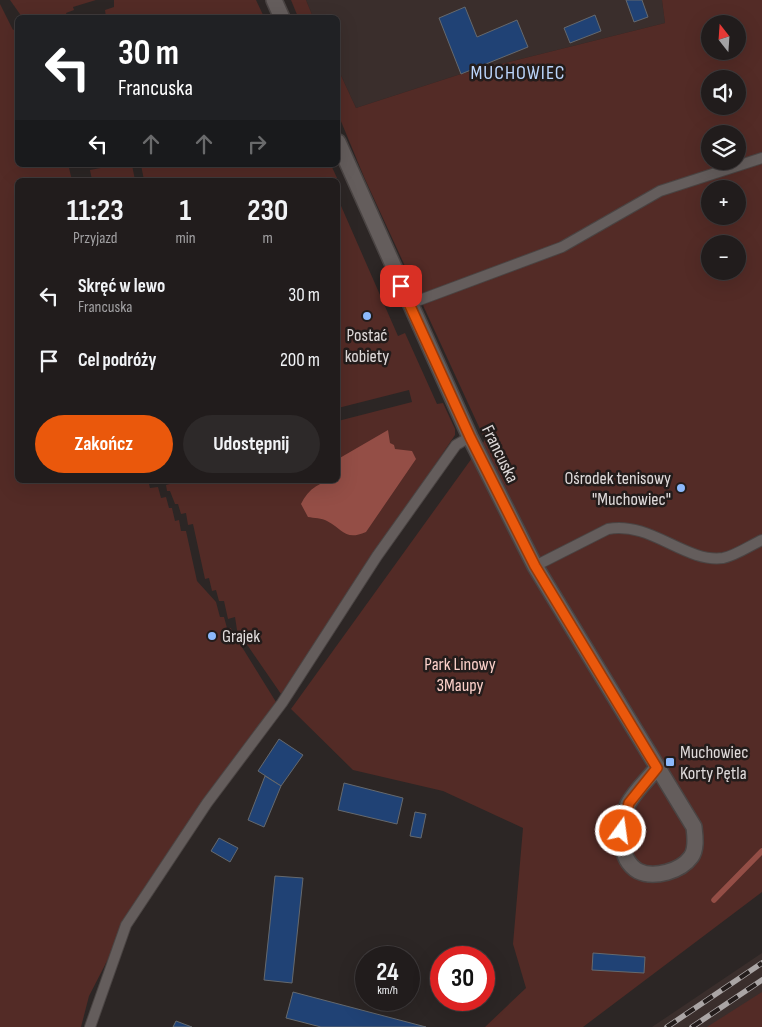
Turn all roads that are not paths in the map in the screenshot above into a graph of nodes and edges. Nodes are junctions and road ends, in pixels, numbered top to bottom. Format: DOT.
graph roads {
  1 [pos="274,0"];
  2 [pos="281,15"];
  3 [pos="340,147"];
  4 [pos="762,158"];
  5 [pos="409,304"];
  6 [pos="470,437"];
  7 [pos="762,540"];
  8 [pos="535,566"];
  9 [pos="657,768"];
  10 [pos="90,1027"];
  1 -- 2 [label="street"];
  3 -- 5 [label="street, Francuska"];
  4 -- 5 [label="lane"];
  5 -- 6 [label="street, Francuska"];
  6 -- 8 [label="street, Francuska"];
  6 -- 10 [label="lane"];
  7 -- 8 [label="lane"];
  8 -- 9 [label="street, Francuska"];
  9 -- 9 [label="street, Francuska"];
}
